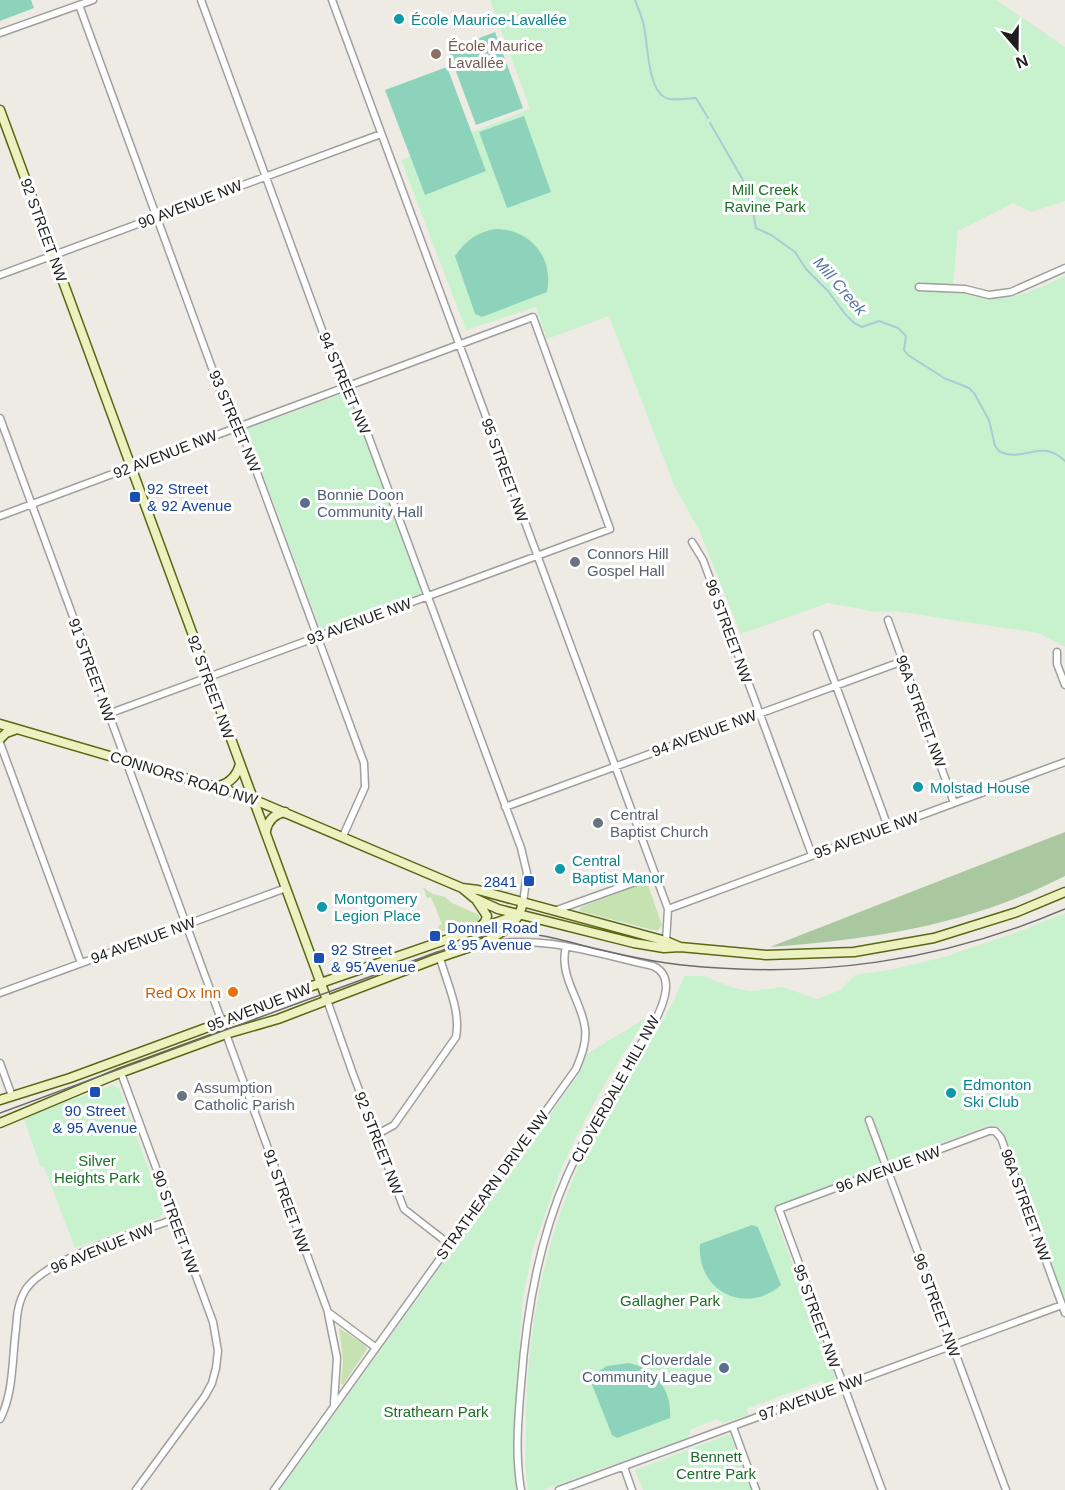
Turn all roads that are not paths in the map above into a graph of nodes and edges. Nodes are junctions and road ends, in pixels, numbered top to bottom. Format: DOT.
graph roads {
  1 [pos="93,0"];
  2 [pos="201,0"];
  3 [pos="332,0"];
  4 [pos="79,5"];
  5 [pos="0,33"];
  6 [pos="0,110"];
  7 [pos="381,134"];
  8 [pos="266,176"];
  9 [pos="157,217"];
  10 [pos="53,255"];
  11 [pos="1065,268"];
  12 [pos="0,275"];
  13 [pos="919,288"];
  14 [pos="459,345"];
  15 [pos="347,387"];
  16 [pos="0,418"];
  17 [pos="237,427"];
  18 [pos="131,467"];
  19 [pos="32,504"];
  20 [pos="0,516"];
  21 [pos="610,529"];
  22 [pos="692,542"];
  23 [pos="537,556"];
  24 [pos="427,596"];
  25 [pos="888,620"];
  26 [pos="816,633"];
  27 [pos="317,637"];
  28 [pos="1058,652"];
  29 [pos="903,661"];
  30 [pos="208,677"];
  31 [pos="836,685"];
  32 [pos="1065,685"];
  33 [pos="759,712"];
  34 [pos="108,714"];
  35 [pos="0,724"];
  36 [pos="18,729"];
  37 [pos="0,741"];
  38 [pos="125,760"];
  39 [pos="1065,762"];
  40 [pos="240,763"];
  41 [pos="615,766"];
  42 [pos="219,786"];
  43 [pos="254,799"];
  44 [pos="954,803"];
  45 [pos="505,807"];
  46 [pos="285,812"];
  47 [pos="888,827"];
  48 [pos="266,832"];
  49 [pos="343,836"];
  50 [pos="812,855"];
  51 [pos="656,875"];
  52 [pos="286,888"];
  53 [pos="462,888"];
  54 [pos="1064,892"];
  55 [pos="474,898"];
  56 [pos="524,903"];
  57 [pos="668,909"];
  58 [pos="554,911"];
  59 [pos="519,915"];
  60 [pos="186,924"];
  61 [pos="480,928"];
  62 [pos="666,941"];
  63 [pos="566,947"];
  64 [pos="680,947"];
  65 [pos="465,949"];
  66 [pos="440,958"];
  67 [pos="81,963"];
  68 [pos="662,972"];
  69 [pos="321,983"];
  70 [pos="0,993"];
  71 [pos="327,1000"];
  72 [pos="222,1022"];
  73 [pos="226,1034"];
  74 [pos="0,1063"];
  75 [pos="121,1073"];
  76 [pos="12,1096"];
  77 [pos="0,1100"];
  78 [pos="869,1120"];
  79 [pos="0,1123"];
  80 [pos="997,1132"];
  81 [pos="376,1135"];
  82 [pos="887,1169"];
  83 [pos="779,1209"];
  84 [pos="175,1219"];
  85 [pos="449,1244"];
  86 [pos="1062,1305"];
  87 [pos="328,1312"];
  88 [pos="1065,1313"];
  89 [pos="952,1345"];
  90 [pos="375,1347"];
  91 [pos="843,1386"];
  92 [pos="334,1405"];
  93 [pos="0,1419"];
  94 [pos="733,1427"];
  95 [pos="624,1467"];
  96 [pos="136,1490"];
  97 [pos="274,1490"];
  98 [pos="521,1490"];
  99 [pos="559,1490"];
  100 [pos="632,1490"];
  101 [pos="756,1490"];
  102 [pos="882,1490"];
  103 [pos="1006,1490"];
  1 -- 4 [label="street"];
  2 -- 8 [label="street, 94 STREET NW"];
  3 -- 7 [label="street, 95 STREET NW"];
  4 -- 5 [label="street"];
  4 -- 9 [label="street, 93 STREET NW"];
  6 -- 10 [label="street, 92 STREET NW"];
  7 -- 8 [label="street, 90 AVENUE NW"];
  7 -- 14 [label="street, 95 STREET NW"];
  8 -- 9 [label="street, 90 AVENUE NW"];
  8 -- 15 [label="street, 94 STREET NW"];
  9 -- 10 [label="street, 90 AVENUE NW"];
  9 -- 17 [label="street, 93 STREET NW"];
  10 -- 12 [label="street, 90 AVENUE NW"];
  10 -- 18 [label="street, 92 STREET NW"];
  11 -- 13 [label="street"];
  14 -- 15 [label="street, 92 AVENUE NW"];
  14 -- 21 [label="street, 92 AVENUE NW"];
  14 -- 23 [label="street, 95 STREET NW"];
  15 -- 17 [label="street, 92 AVENUE NW"];
  15 -- 24 [label="street, 94 STREET NW"];
  16 -- 19 [label="street, 91 STREET NW"];
  17 -- 18 [label="street, 92 AVENUE NW"];
  17 -- 27 [label="street, 93 STREET NW"];
  18 -- 19 [label="street, 92 AVENUE NW"];
  18 -- 30 [label="street, 92 STREET NW"];
  19 -- 20 [label="street, 92 AVENUE NW"];
  19 -- 34 [label="street, 91 STREET NW"];
  21 -- 23 [label="street, 93 AVENUE NW"];
  22 -- 33 [label="street, 96 STREET NW"];
  23 -- 24 [label="street, 93 AVENUE NW"];
  23 -- 41 [label="street, 95 STREET NW"];
  24 -- 27 [label="street, 93 AVENUE NW"];
  24 -- 45 [label="street, 94 STREET NW"];
  25 -- 29 [label="street, 96A STREET NW"];
  26 -- 31 [label="street"];
  27 -- 30 [label="street, 93 AVENUE NW"];
  27 -- 49 [label="street, 93 STREET NW"];
  28 -- 32 [label="street"];
  29 -- 31 [label="street, 94 AVENUE NW"];
  29 -- 44 [label="street, 96A STREET NW"];
  30 -- 34 [label="street, 93 AVENUE NW"];
  30 -- 40 [label="street, 92 STREET NW"];
  31 -- 33 [label="street, 94 AVENUE NW"];
  31 -- 47 [label="street"];
  33 -- 41 [label="street, 94 AVENUE NW"];
  33 -- 50 [label="street, 96 STREET NW"];
  34 -- 38 [label="street, 91 STREET NW"];
  35 -- 36 [label="street, CONNORS ROAD NW"];
  36 -- 37 [label="street"];
  36 -- 38 [label="street, CONNORS ROAD NW"];
  37 -- 67 [label="street"];
  38 -- 42 [label="street, CONNORS ROAD NW"];
  38 -- 60 [label="street, 91 STREET NW"];
  39 -- 44 [label="street, 95 AVENUE NW"];
  40 -- 42 [label="street"];
  40 -- 43 [label="street, 92 STREET NW"];
  41 -- 45 [label="street, 94 AVENUE NW"];
  41 -- 51 [label="street, 95 STREET NW"];
  42 -- 43 [label="street, CONNORS ROAD NW"];
  43 -- 46 [label="street, CONNORS ROAD NW"];
  43 -- 48 [label="street, 92 STREET NW"];
  44 -- 47 [label="street, 95 AVENUE NW"];
  45 -- 56 [label="street, 94 STREET NW"];
  46 -- 48 [label="street"];
  46 -- 49 [label="street, CONNORS ROAD NW"];
  47 -- 50 [label="street, 95 AVENUE NW"];
  48 -- 52 [label="street, 92 STREET NW"];
  49 -- 53 [label="street, CONNORS ROAD NW"];
  50 -- 57 [label="street, 95 AVENUE NW"];
  51 -- 57 [label="street, 95 STREET NW"];
  51 -- 58 [label="street"];
  52 -- 60 [label="street, 94 AVENUE NW"];
  52 -- 69 [label="street, 92 STREET NW"];
  53 -- 55 [label="street, CONNORS ROAD NW"];
  53 -- 56 [label="street, CONNORS ROAD NW"];
  54 -- 64 [label="street, CONNORS ROAD NW"];
  55 -- 59 [label="street, CONNORS ROAD NW"];
  55 -- 61 [label="street"];
  56 -- 58 [label="street, CONNORS ROAD NW"];
  56 -- 59 [label="street, 95 AVENUE NW"];
  57 -- 62 [label="street, 95 STREET NW"];
  58 -- 62 [label="street, CONNORS ROAD NW"];
  59 -- 61 [label="street, 95 AVENUE NW"];
  59 -- 64 [label="street, CONNORS ROAD NW"];
  59 -- 65 [label="street, 95 AVENUE NW"];
  60 -- 67 [label="street, 94 AVENUE NW"];
  60 -- 72 [label="street, 91 STREET NW"];
  61 -- 69 [label="street, 95 AVENUE NW"];
  62 -- 64 [label="street, CONNORS ROAD NW"];
  63 -- 65 [label="street, 95 AVENUE NW"];
  63 -- 68 [label="street, 95 AVENUE NW"];
  63 -- 85 [label="street, STRATHEARN DRIVE NW"];
  65 -- 66 [label="street, 95 AVENUE NW"];
  66 -- 71 [label="street, 95 AVENUE NW"];
  66 -- 81 [label="street"];
  67 -- 70 [label="street, 94 AVENUE NW"];
  68 -- 98 [label="street, CLOVERDALE HILL NW"];
  69 -- 71 [label="street, 92 STREET NW"];
  69 -- 72 [label="street, 95 AVENUE NW"];
  71 -- 73 [label="street, 95 AVENUE NW"];
  71 -- 81 [label="street, 92 STREET NW"];
  72 -- 76 [label="street, 95 AVENUE NW"];
  73 -- 75 [label="street, 95 AVENUE NW"];
  73 -- 87 [label="street, 91 STREET NW"];
  74 -- 76 [label="street"];
  75 -- 79 [label="street, 95 AVENUE NW"];
  75 -- 84 [label="street, 90 STREET NW"];
  76 -- 77 [label="street, 95 AVENUE NW"];
  78 -- 82 [label="street, 96 STREET NW"];
  80 -- 82 [label="street, 96 AVENUE NW"];
  80 -- 86 [label="street, 96A STREET NW"];
  81 -- 85 [label="street, 92 STREET NW"];
  82 -- 83 [label="street, 96 AVENUE NW"];
  82 -- 89 [label="street, 96 STREET NW"];
  83 -- 91 [label="street, 95 STREET NW"];
  84 -- 93 [label="street, 96 AVENUE NW"];
  84 -- 96 [label="street, 90 STREET NW"];
  85 -- 90 [label="street, STRATHEARN DRIVE NW"];
  86 -- 88 [label="street, 96A STREET NW"];
  86 -- 89 [label="street, 97 AVENUE NW"];
  87 -- 90 [label="street"];
  87 -- 92 [label="street"];
  89 -- 91 [label="street, 97 AVENUE NW"];
  89 -- 103 [label="street, 96 STREET NW"];
  90 -- 92 [label="street, STRATHEARN DRIVE NW"];
  91 -- 94 [label="street, 97 AVENUE NW"];
  91 -- 102 [label="street, 95 STREET NW"];
  92 -- 97 [label="street, STRATHEARN DRIVE NW"];
  94 -- 95 [label="street, 97 AVENUE NW"];
  94 -- 101 [label="street"];
  95 -- 99 [label="street, 97 AVENUE NW"];
  95 -- 100 [label="street"];
}
